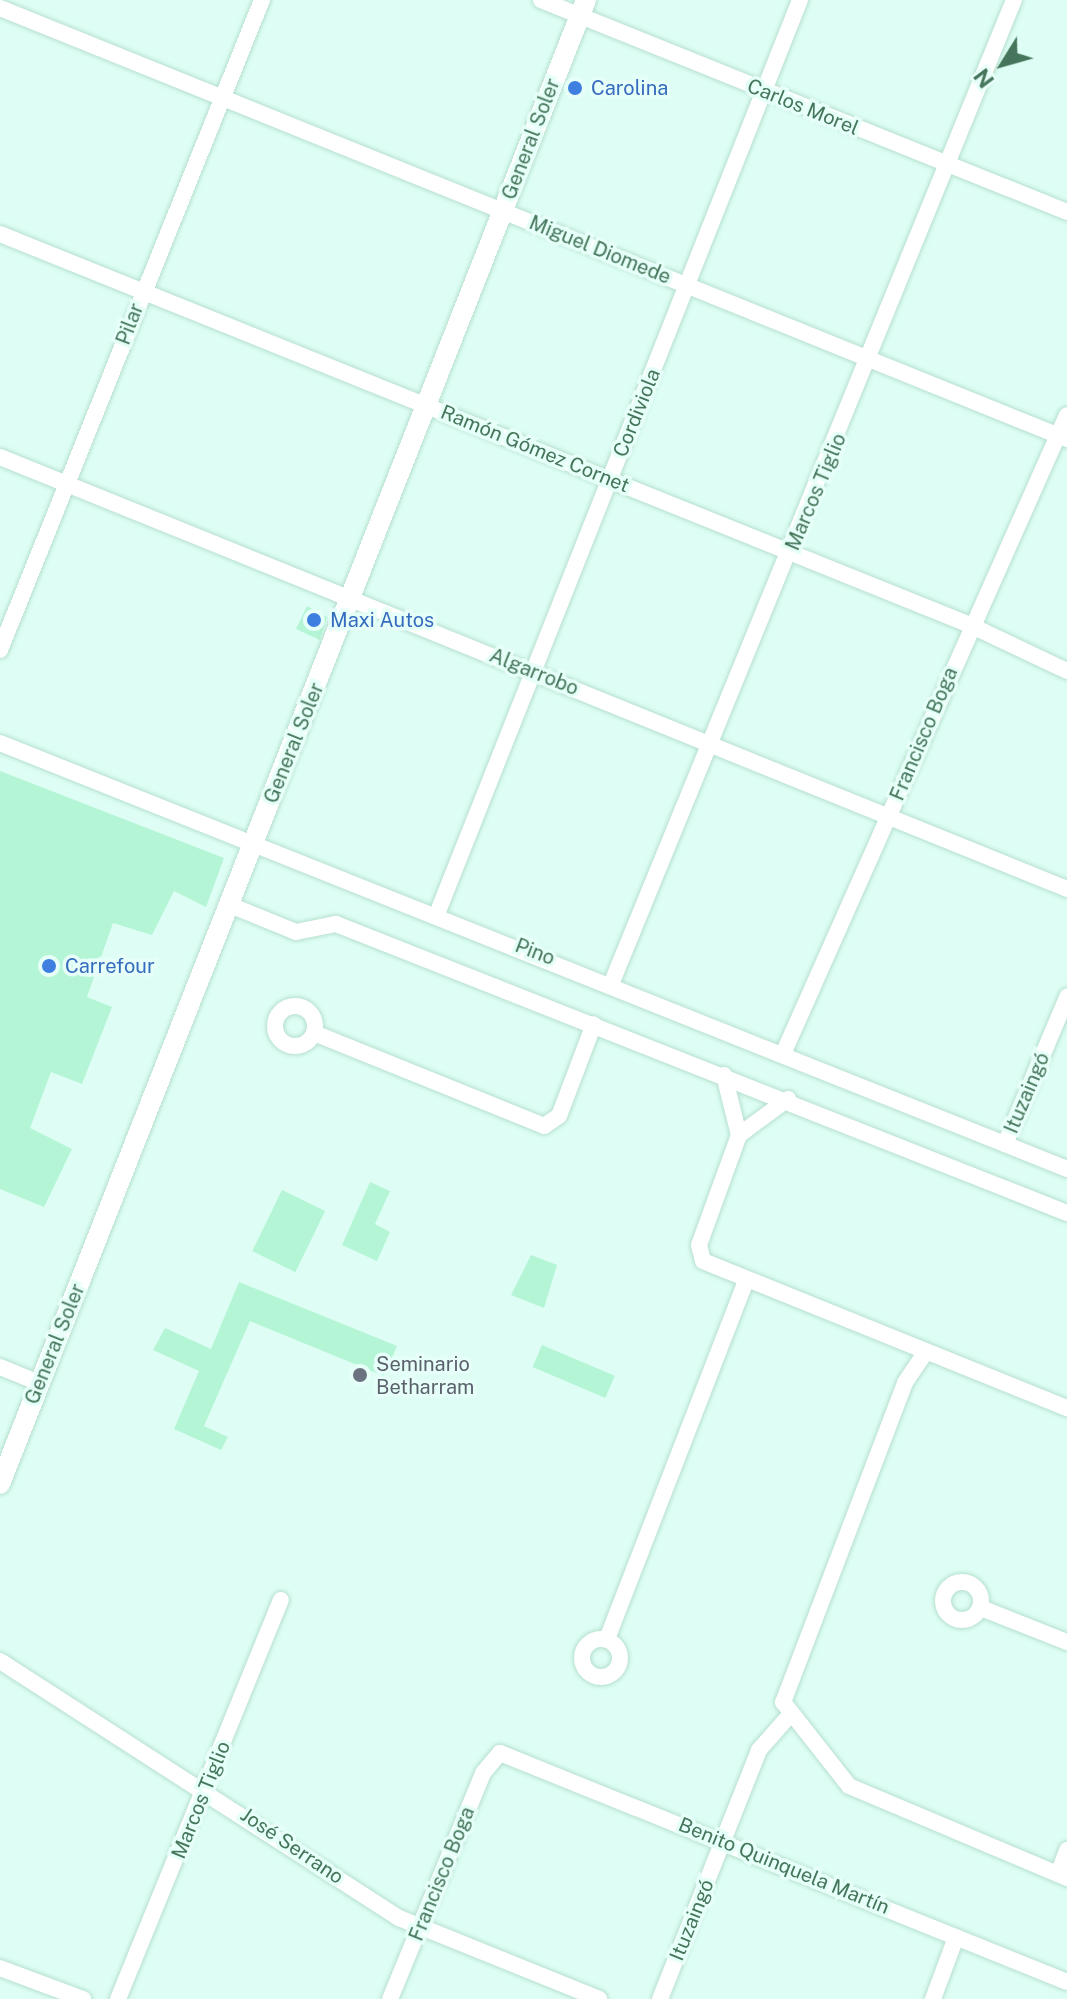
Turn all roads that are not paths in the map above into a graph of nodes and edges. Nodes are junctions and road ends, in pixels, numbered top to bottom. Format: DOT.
graph roads {
  1 [pos="262,0"];
  2 [pos="541,0"];
  3 [pos="800,0"];
  4 [pos="1014,0"];
  5 [pos="0,8"];
  6 [pos="582,8"];
  7 [pos="765,91"];
  8 [pos="220,97"];
  9 [pos="948,166"];
  10 [pos="503,211"];
  11 [pos="1067,212"];
  12 [pos="0,234"];
  13 [pos="687,286"];
  14 [pos="143,290"];
  15 [pos="873,359"];
  16 [pos="428,406"];
  17 [pos="1067,415"];
  18 [pos="1062,437"];
  19 [pos="0,457"];
  20 [pos="610,480"];
  21 [pos="68,484"];
  22 [pos="790,555"];
  23 [pos="353,598"];
  24 [pos="970,625"];
  25 [pos="0,650"];
  26 [pos="1067,671"];
  27 [pos="536,673"];
  28 [pos="0,743"];
  29 [pos="709,743"];
  30 [pos="890,815"];
  31 [pos="254,842"];
  32 [pos="1067,889"];
  33 [pos="230,905"];
  34 [pos="437,914"];
  35 [pos="612,982"];
  36 [pos="1067,997"];
  37 [pos="594,1024"];
  38 [pos="314,1033"];
  39 [pos="783,1054"];
  40 [pos="724,1075"];
  41 [pos="788,1099"];
  42 [pos="739,1135"];
  43 [pos="1005,1144"];
  44 [pos="1067,1169"];
  45 [pos="1067,1213"];
  46 [pos="746,1281"];
  47 [pos="925,1353"];
  48 [pos="0,1367"];
  49 [pos="39,1383"];
  50 [pos="1067,1408"];
  51 [pos="0,1484"];
  52 [pos="281,1600"];
  53 [pos="981,1608"];
  54 [pos="607,1639"];
  55 [pos="1067,1642"];
  56 [pos="0,1661"];
  57 [pos="789,1716"];
  58 [pos="500,1753"];
  59 [pos="206,1789"];
  60 [pos="723,1841"];
  61 [pos="1067,1850"];
  62 [pos="1062,1876"];
  63 [pos="420,1928"];
  64 [pos="956,1937"];
  65 [pos="0,1968"];
  66 [pos="1067,1982"];
  67 [pos="83,1999"];
  68 [pos="118,1999"];
  69 [pos="390,1999"];
  70 [pos="599,1999"];
  71 [pos="660,1999"];
  72 [pos="933,1999"];
  1 -- 8 [label="street, Pilar"];
  2 -- 6 [label="street, Carlos Morel"];
  3 -- 7 [label="street, Cordiviola"];
  4 -- 9 [label="street, Marcos Tiglio"];
  5 -- 8 [label="street, Miguel Diomede"];
  6 -- 7 [label="street, Carlos Morel"];
  6 -- 10 [label="street, General Soler"];
  7 -- 9 [label="street, Carlos Morel"];
  7 -- 13 [label="street, Cordiviola"];
  8 -- 10 [label="street, Miguel Diomede"];
  8 -- 14 [label="street, Pilar"];
  9 -- 11 [label="street, Carlos Morel"];
  9 -- 15 [label="street, Marcos Tiglio"];
  10 -- 13 [label="street, Miguel Diomede"];
  10 -- 16 [label="street, General Soler"];
  12 -- 14 [label="street, Ramón Gómez Cornet"];
  13 -- 15 [label="street, Miguel Diomede"];
  13 -- 20 [label="street, Cordiviola"];
  14 -- 16 [label="street, Ramón Gómez Cornet"];
  14 -- 21 [label="street, Pilar"];
  15 -- 18 [label="street, Miguel Diomede"];
  15 -- 22 [label="street, Marcos Tiglio"];
  16 -- 20 [label="street, Ramón Gómez Cornet"];
  16 -- 23 [label="street, General Soler"];
  17 -- 18 [label="street, Francisco Boga"];
  18 -- 24 [label="street, Francisco Boga"];
  19 -- 21 [label="street, Algarrobo"];
  20 -- 22 [label="street, Ramón Gómez Cornet"];
  20 -- 27 [label="street, Cordiviola"];
  21 -- 23 [label="street, Algarrobo"];
  21 -- 25 [label="street, Pilar"];
  22 -- 24 [label="street, Ramón Gómez Cornet"];
  22 -- 29 [label="street, Marcos Tiglio"];
  23 -- 27 [label="street, Algarrobo"];
  23 -- 31 [label="street, General Soler"];
  24 -- 26 [label="street, Ramón Gómez Cornet"];
  24 -- 30 [label="street, Francisco Boga"];
  27 -- 29 [label="street, Algarrobo"];
  27 -- 34 [label="street, Cordiviola"];
  28 -- 31 [label="street, Pino"];
  29 -- 30 [label="street, Algarrobo"];
  29 -- 35 [label="street, Marcos Tiglio"];
  30 -- 32 [label="street, Algarrobo"];
  30 -- 39 [label="street, Francisco Boga"];
  31 -- 33 [label="street, General Soler"];
  31 -- 34 [label="street, Pino"];
  33 -- 37 [label="street"];
  33 -- 49 [label="street, General Soler"];
  34 -- 35 [label="street, Pino"];
  35 -- 39 [label="street, Pino"];
  36 -- 43 [label="street, Ituzaingó"];
  37 -- 38 [label="street"];
  37 -- 40 [label="street"];
  39 -- 43 [label="street, Pino"];
  40 -- 41 [label="street"];
  40 -- 42 [label="street"];
  41 -- 42 [label="street"];
  41 -- 45 [label="street"];
  42 -- 46 [label="street"];
  43 -- 44 [label="street, Pino"];
  46 -- 47 [label="street"];
  46 -- 54 [label="street"];
  47 -- 50 [label="street"];
  47 -- 57 [label="street"];
  48 -- 49 [label="street"];
  49 -- 51 [label="street, General Soler"];
  52 -- 59 [label="street, Marcos Tiglio"];
  53 -- 55 [label="street"];
  56 -- 59 [label="street, José Serrano"];
  57 -- 60 [label="street, Ituzaingó"];
  57 -- 62 [label="street"];
  58 -- 60 [label="street, Benito Quinquela Martín"];
  58 -- 63 [label="street, Francisco Boga"];
  59 -- 63 [label="street, José Serrano"];
  59 -- 68 [label="street, Marcos Tiglio"];
  60 -- 64 [label="street, Benito Quinquela Martín"];
  60 -- 71 [label="street, Ituzaingó"];
  61 -- 62 [label="street"];
  63 -- 69 [label="street, Francisco Boga"];
  63 -- 70 [label="street, José Serrano"];
  64 -- 66 [label="street, Benito Quinquela Martín"];
  64 -- 72 [label="street"];
  65 -- 67 [label="street"];
}
